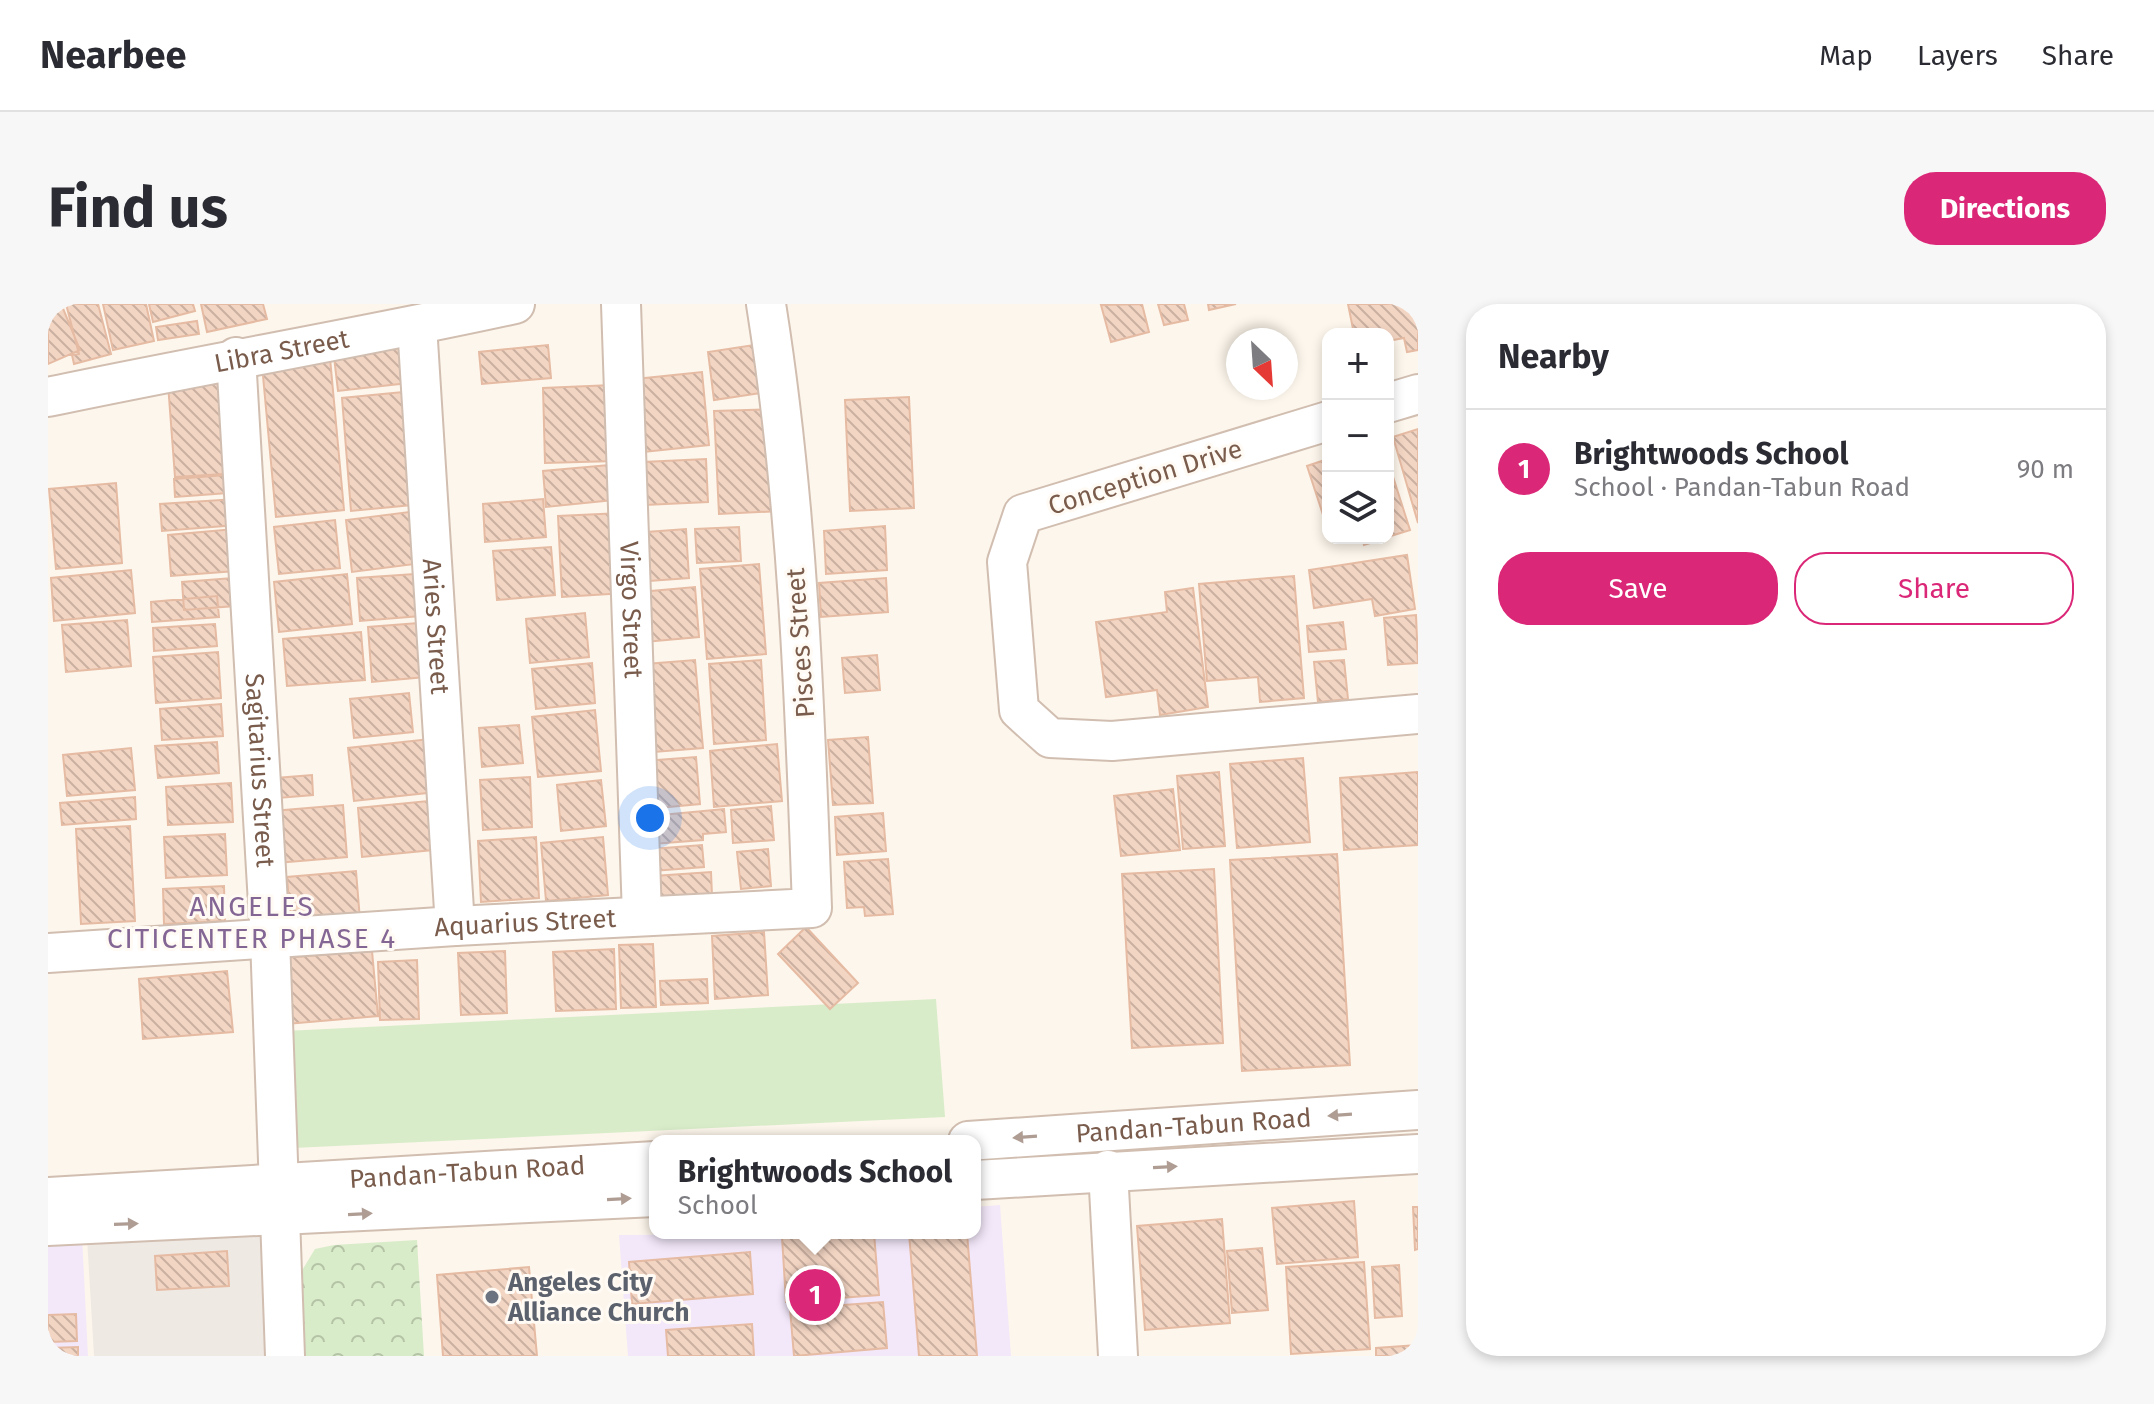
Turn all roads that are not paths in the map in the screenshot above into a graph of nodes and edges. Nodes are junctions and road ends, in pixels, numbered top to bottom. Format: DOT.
graph roads {
  1 [pos="515,304"];
  2 [pos="621,304"];
  3 [pos="766,304"];
  4 [pos="417,325"];
  5 [pos="236,357"];
  6 [pos="1418,394"];
  7 [pos="48,397"];
  8 [pos="1394,401"];
  9 [pos="1322,423"];
  10 [pos="1418,714"];
  11 [pos="812,908"];
  12 [pos="642,916"];
  13 [pos="455,926"];
  14 [pos="270,938"];
  15 [pos="48,953"];
  16 [pos="1418,1110"];
  17 [pos="981,1140"];
  18 [pos="1418,1154"];
  19 [pos="649,1162"];
  20 [pos="1108,1170"];
  21 [pos="981,1180"];
  22 [pos="48,1197"];
  23 [pos="649,1197"];
  24 [pos="281,1201"];
  25 [pos="48,1226"];
  26 [pos="285,1356"];
  27 [pos="1118,1356"];
  1 -- 4 [label="street, Libra Street"];
  2 -- 12 [label="street, Virgo Street"];
  3 -- 11 [label="street, Pisces Street"];
  4 -- 5 [label="street, Libra Street"];
  4 -- 13 [label="street, Aries Street"];
  5 -- 7 [label="street, Libra Street"];
  5 -- 14 [label="street, Sagitarius Street"];
  6 -- 8 [label="street"];
  9 -- 10 [label="street, Conception Drive"];
  11 -- 12 [label="street, Aquarius Street"];
  12 -- 13 [label="street, Aquarius Street"];
  13 -- 14 [label="street, Aquarius Street"];
  14 -- 15 [label="street, Aquarius Street"];
  14 -- 24 [label="street, Sagitarius Street"];
  16 -- 17 [label="street, Pandan-Tabun Road, one-way"];
  20 -- 18 [label="street, Pandan-Tabun Road, one-way"];
  19 -- 24 [label="street, Pandan-Tabun Road"];
  20 -- 21 [label="street, Pandan-Tabun Road"];
  20 -- 27 [label="street"];
  22 -- 24 [label="street, Pandan-Tabun Road"];
  24 -- 23 [label="street, Pandan-Tabun Road, one-way"];
  25 -- 24 [label="street, Pandan-Tabun Road, one-way"];
  24 -- 26 [label="street, Sagitarius Street"];
}
